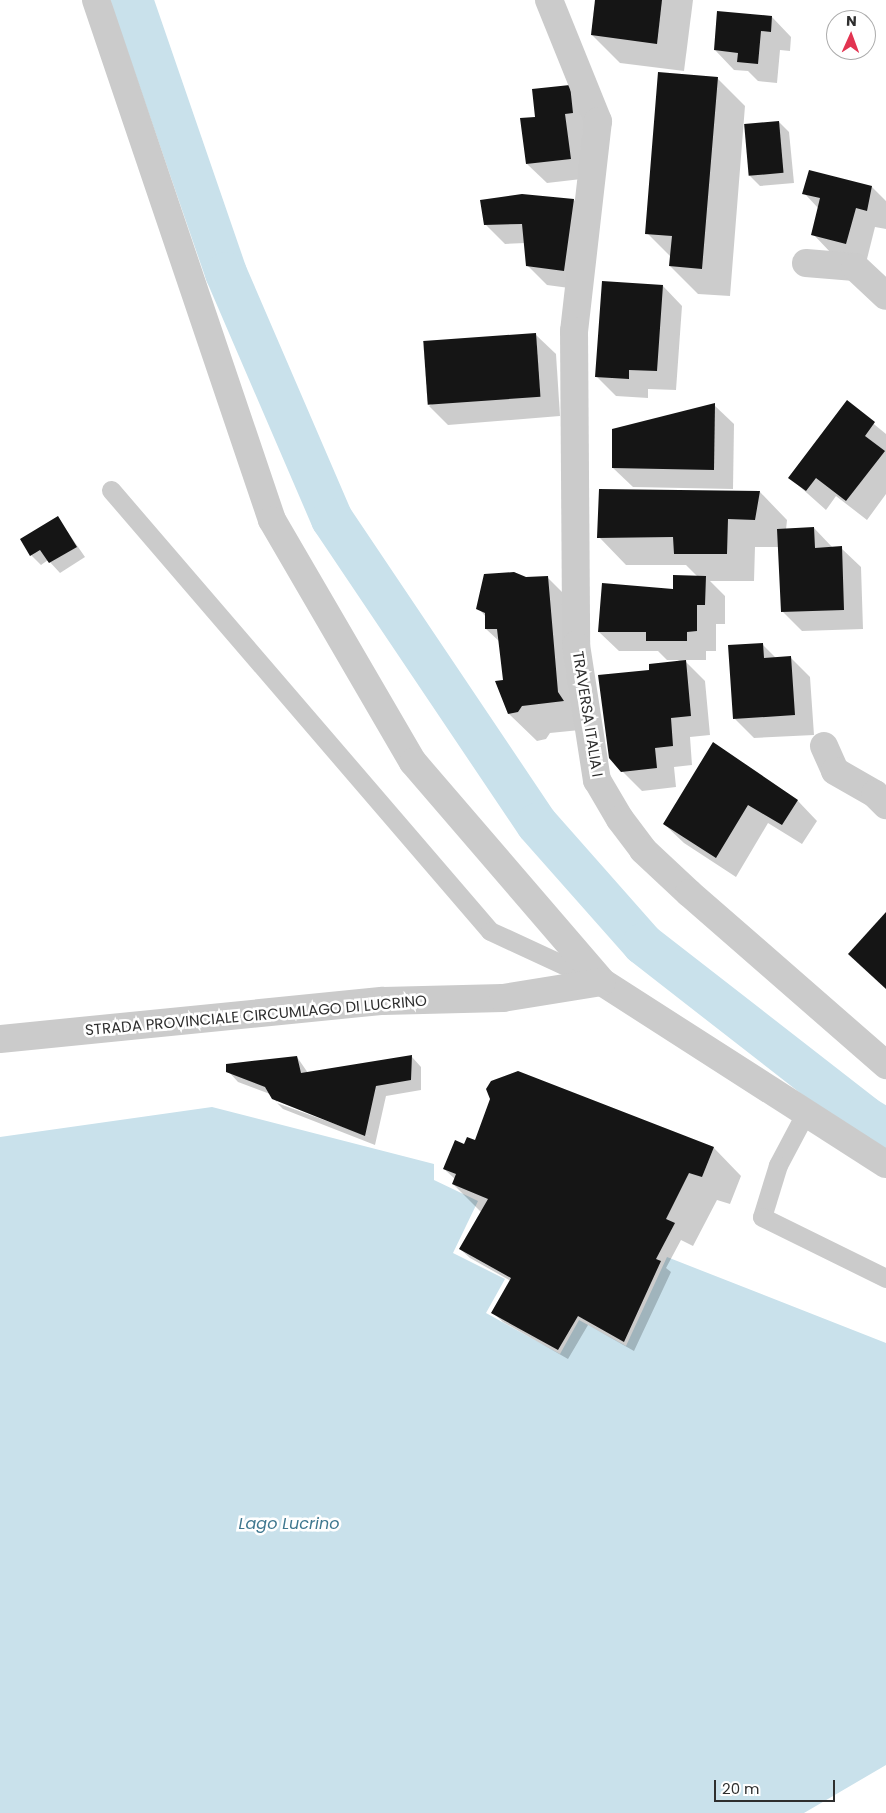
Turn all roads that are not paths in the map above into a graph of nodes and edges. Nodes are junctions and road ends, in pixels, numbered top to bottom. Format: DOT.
graph roads {
  1 [pos="96,0"];
  2 [pos="549,0"];
  3 [pos="806,263"];
  4 [pos="886,296"];
  5 [pos="111,490"];
  6 [pos="824,746"];
  7 [pos="886,804"];
  8 [pos="602,982"];
  9 [pos="0,1039"];
  10 [pos="886,1065"];
  11 [pos="806,1114"];
  12 [pos="886,1164"];
  13 [pos="886,1278"];
  1 -- 8 [label="street"];
  2 -- 10 [label="street, TRAVERSA ITALIA I"];
  3 -- 4 [label="street"];
  5 -- 8 [label="lane"];
  6 -- 7 [label="street"];
  8 -- 9 [label="street, STRADA PROVINCIALE CIRCUMLAGO DI LUCRINO"];
  8 -- 11 [label="street"];
  11 -- 12 [label="street"];
  11 -- 13 [label="lane"];
}
